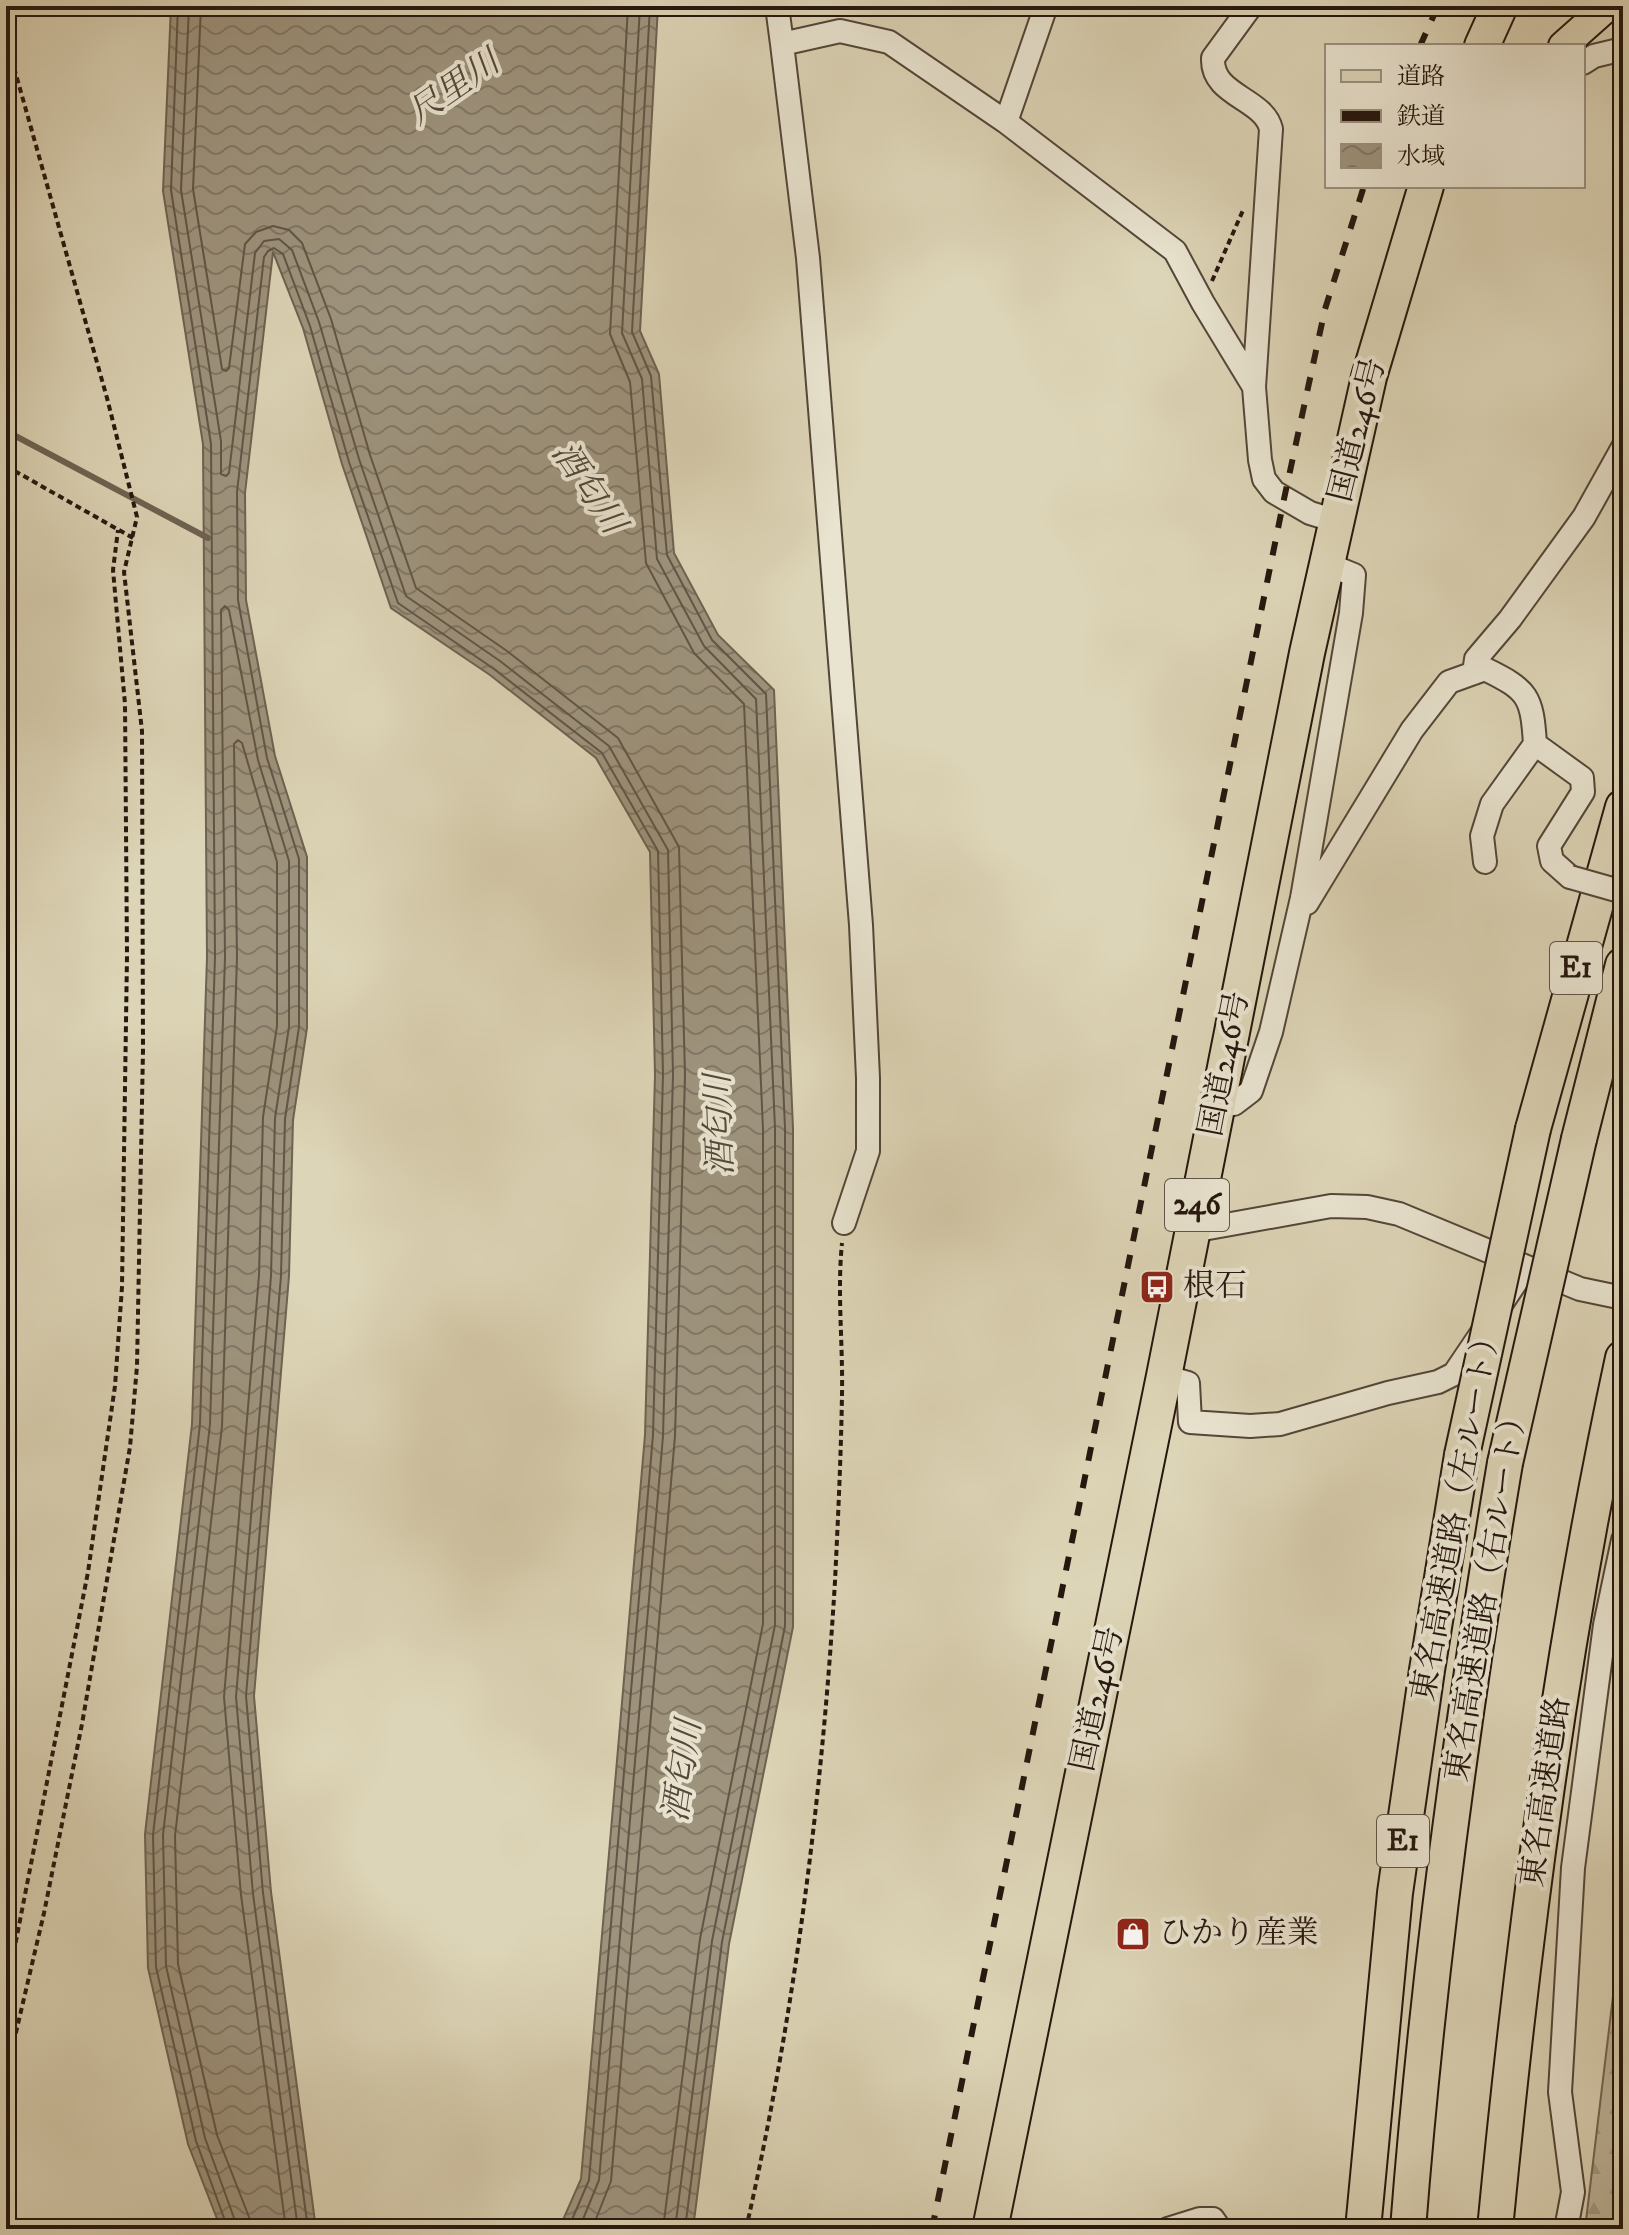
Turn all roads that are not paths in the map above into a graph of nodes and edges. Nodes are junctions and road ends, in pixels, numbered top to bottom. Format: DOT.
graph roads {
  1 [pos="777,6"];
  2 [pos="1046,6"];
  3 [pos="1251,6"];
  4 [pos="1500,6"];
  5 [pos="1608,6"];
  6 [pos="782,44"];
  7 [pos="1483,44"];
  8 [pos="1565,44"];
  9 [pos="1623,49"];
  10 [pos="1585,62"];
  11 [pos="1006,122"];
  12 [pos="1425,188"];
  13 [pos="1254,387"];
  14 [pos="1623,447"];
  15 [pos="1336,521"];
  16 [pos="1327,564"];
  17 [pos="1474,673"];
  18 [pos="1535,744"];
  19 [pos="1623,807"];
  20 [pos="1485,862"];
  21 [pos="1623,892"];
  22 [pos="1300,907"];
  23 [pos="1623,965"];
  24 [pos="1217,1102"];
  25 [pos="844,1223"];
  26 [pos="1192,1231"];
  27 [pos="1526,1267"];
  28 [pos="1623,1298"];
  29 [pos="1623,1358"];
  30 [pos="1164,1376"];
  31 [pos="1623,1540"];
  32 [pos="990,2229"];
  33 [pos="1168,2229"];
  34 [pos="1220,2229"];
  35 [pos="1363,2229"];
  36 [pos="1408,2229"];
  37 [pos="1495,2229"];
  38 [pos="1566,2229"];
  1 -- 6 [label="street"];
  2 -- 11 [label="street"];
  3 -- 13 [label="street"];
  4 -- 7 [label="highway"];
  5 -- 8 [label="main road"];
  6 -- 11 [label="street"];
  6 -- 25 [label="street"];
  9 -- 10 [label="street"];
  11 -- 13 [label="street"];
  12 -- 15 [label="highway, 国道246号 / 246"];
  13 -- 15 [label="street"];
  14 -- 17 [label="street"];
  15 -- 16 [label="highway, 国道246号 / 246"];
  16 -- 22 [label="street"];
  16 -- 24 [label="highway, 国道246号 / 246"];
  17 -- 18 [label="street"];
  17 -- 22 [label="street"];
  18 -- 20 [label="street"];
  18 -- 21 [label="street, bridge"];
  19 -- 35 [label="highway, 東名高速道路（左ルート） / E1, bridge"];
  22 -- 24 [label="street"];
  23 -- 36 [label="highway, 東名高速道路（右ルート） / E1, bridge"];
  24 -- 26 [label="highway, 国道246号 / 246"];
  26 -- 27 [label="street"];
  26 -- 30 [label="highway, 国道246号 / 246"];
  27 -- 28 [label="street"];
  27 -- 30 [label="street"];
  29 -- 37 [label="highway, 東名高速道路"];
  30 -- 32 [label="highway, 国道246号 / 246"];
  31 -- 38 [label="street"];
  33 -- 34 [label="street"];
}
